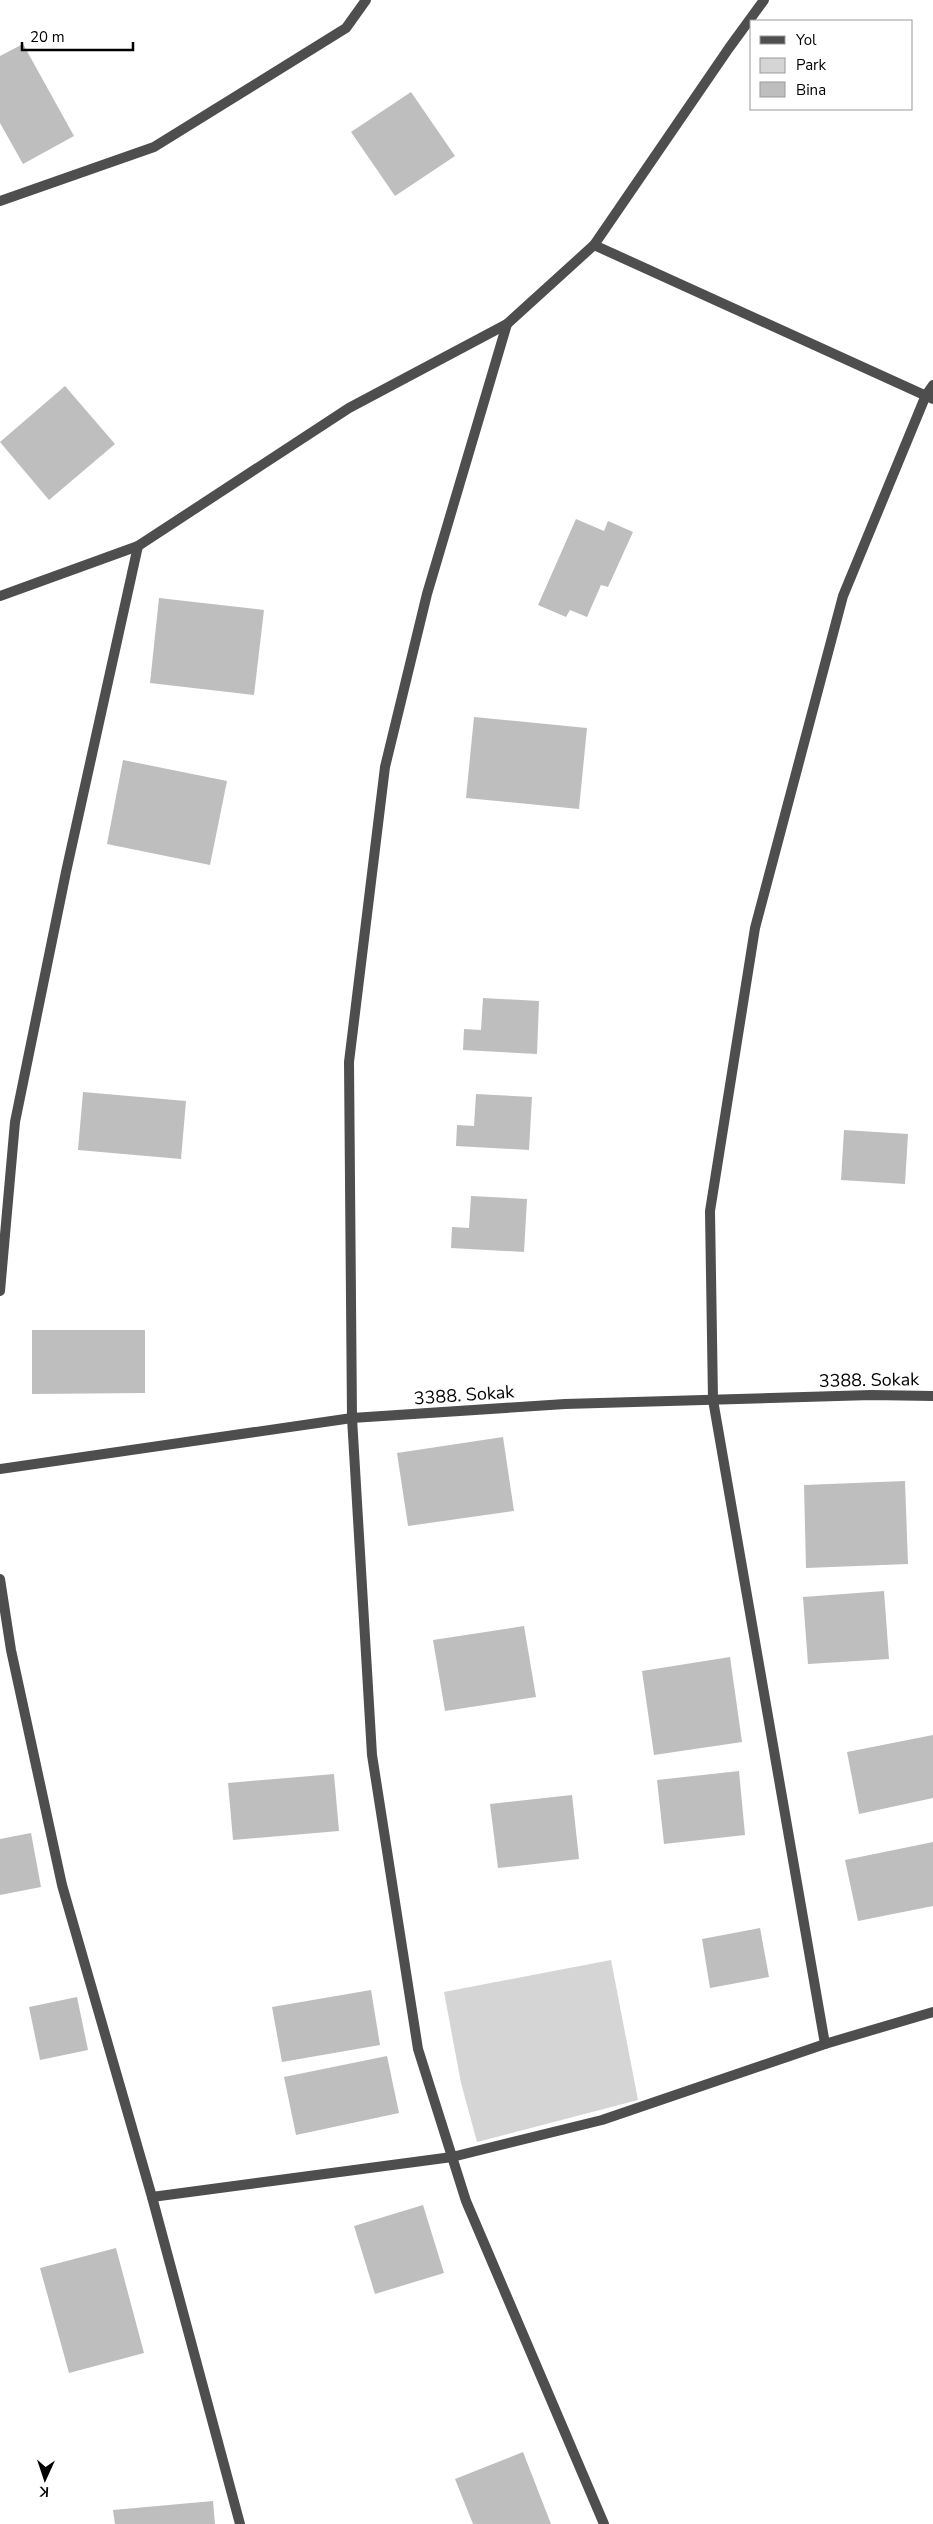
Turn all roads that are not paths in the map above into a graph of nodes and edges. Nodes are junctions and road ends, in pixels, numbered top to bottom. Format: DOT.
graph roads {
  1 [pos="366,0"];
  2 [pos="764,0"];
  3 [pos="0,201"];
  4 [pos="594,245"];
  5 [pos="507,324"];
  6 [pos="933,385"];
  7 [pos="930,397"];
  8 [pos="138,546"];
  9 [pos="0,596"];
  10 [pos="0,1291"];
  11 [pos="933,1396"];
  12 [pos="713,1400"];
  13 [pos="352,1418"];
  14 [pos="0,1469"];
  15 [pos="0,1579"];
  16 [pos="933,2012"];
  17 [pos="825,2044"];
  18 [pos="452,2157"];
  19 [pos="152,2197"];
  20 [pos="240,2524"];
  21 [pos="604,2524"];
  1 -- 3 [label="street"];
  2 -- 4 [label="street"];
  4 -- 5 [label="street"];
  4 -- 7 [label="street"];
  5 -- 8 [label="street"];
  5 -- 13 [label="street"];
  6 -- 7 [label="street"];
  7 -- 12 [label="street"];
  8 -- 9 [label="street"];
  8 -- 10 [label="street"];
  11 -- 12 [label="street, 3388. Sokak"];
  12 -- 13 [label="street, 3388. Sokak"];
  12 -- 17 [label="street"];
  13 -- 14 [label="street, 3388. Sokak"];
  13 -- 18 [label="street"];
  15 -- 19 [label="street"];
  16 -- 17 [label="street"];
  17 -- 18 [label="street"];
  18 -- 19 [label="street"];
  18 -- 21 [label="street"];
  19 -- 20 [label="street"];
}
